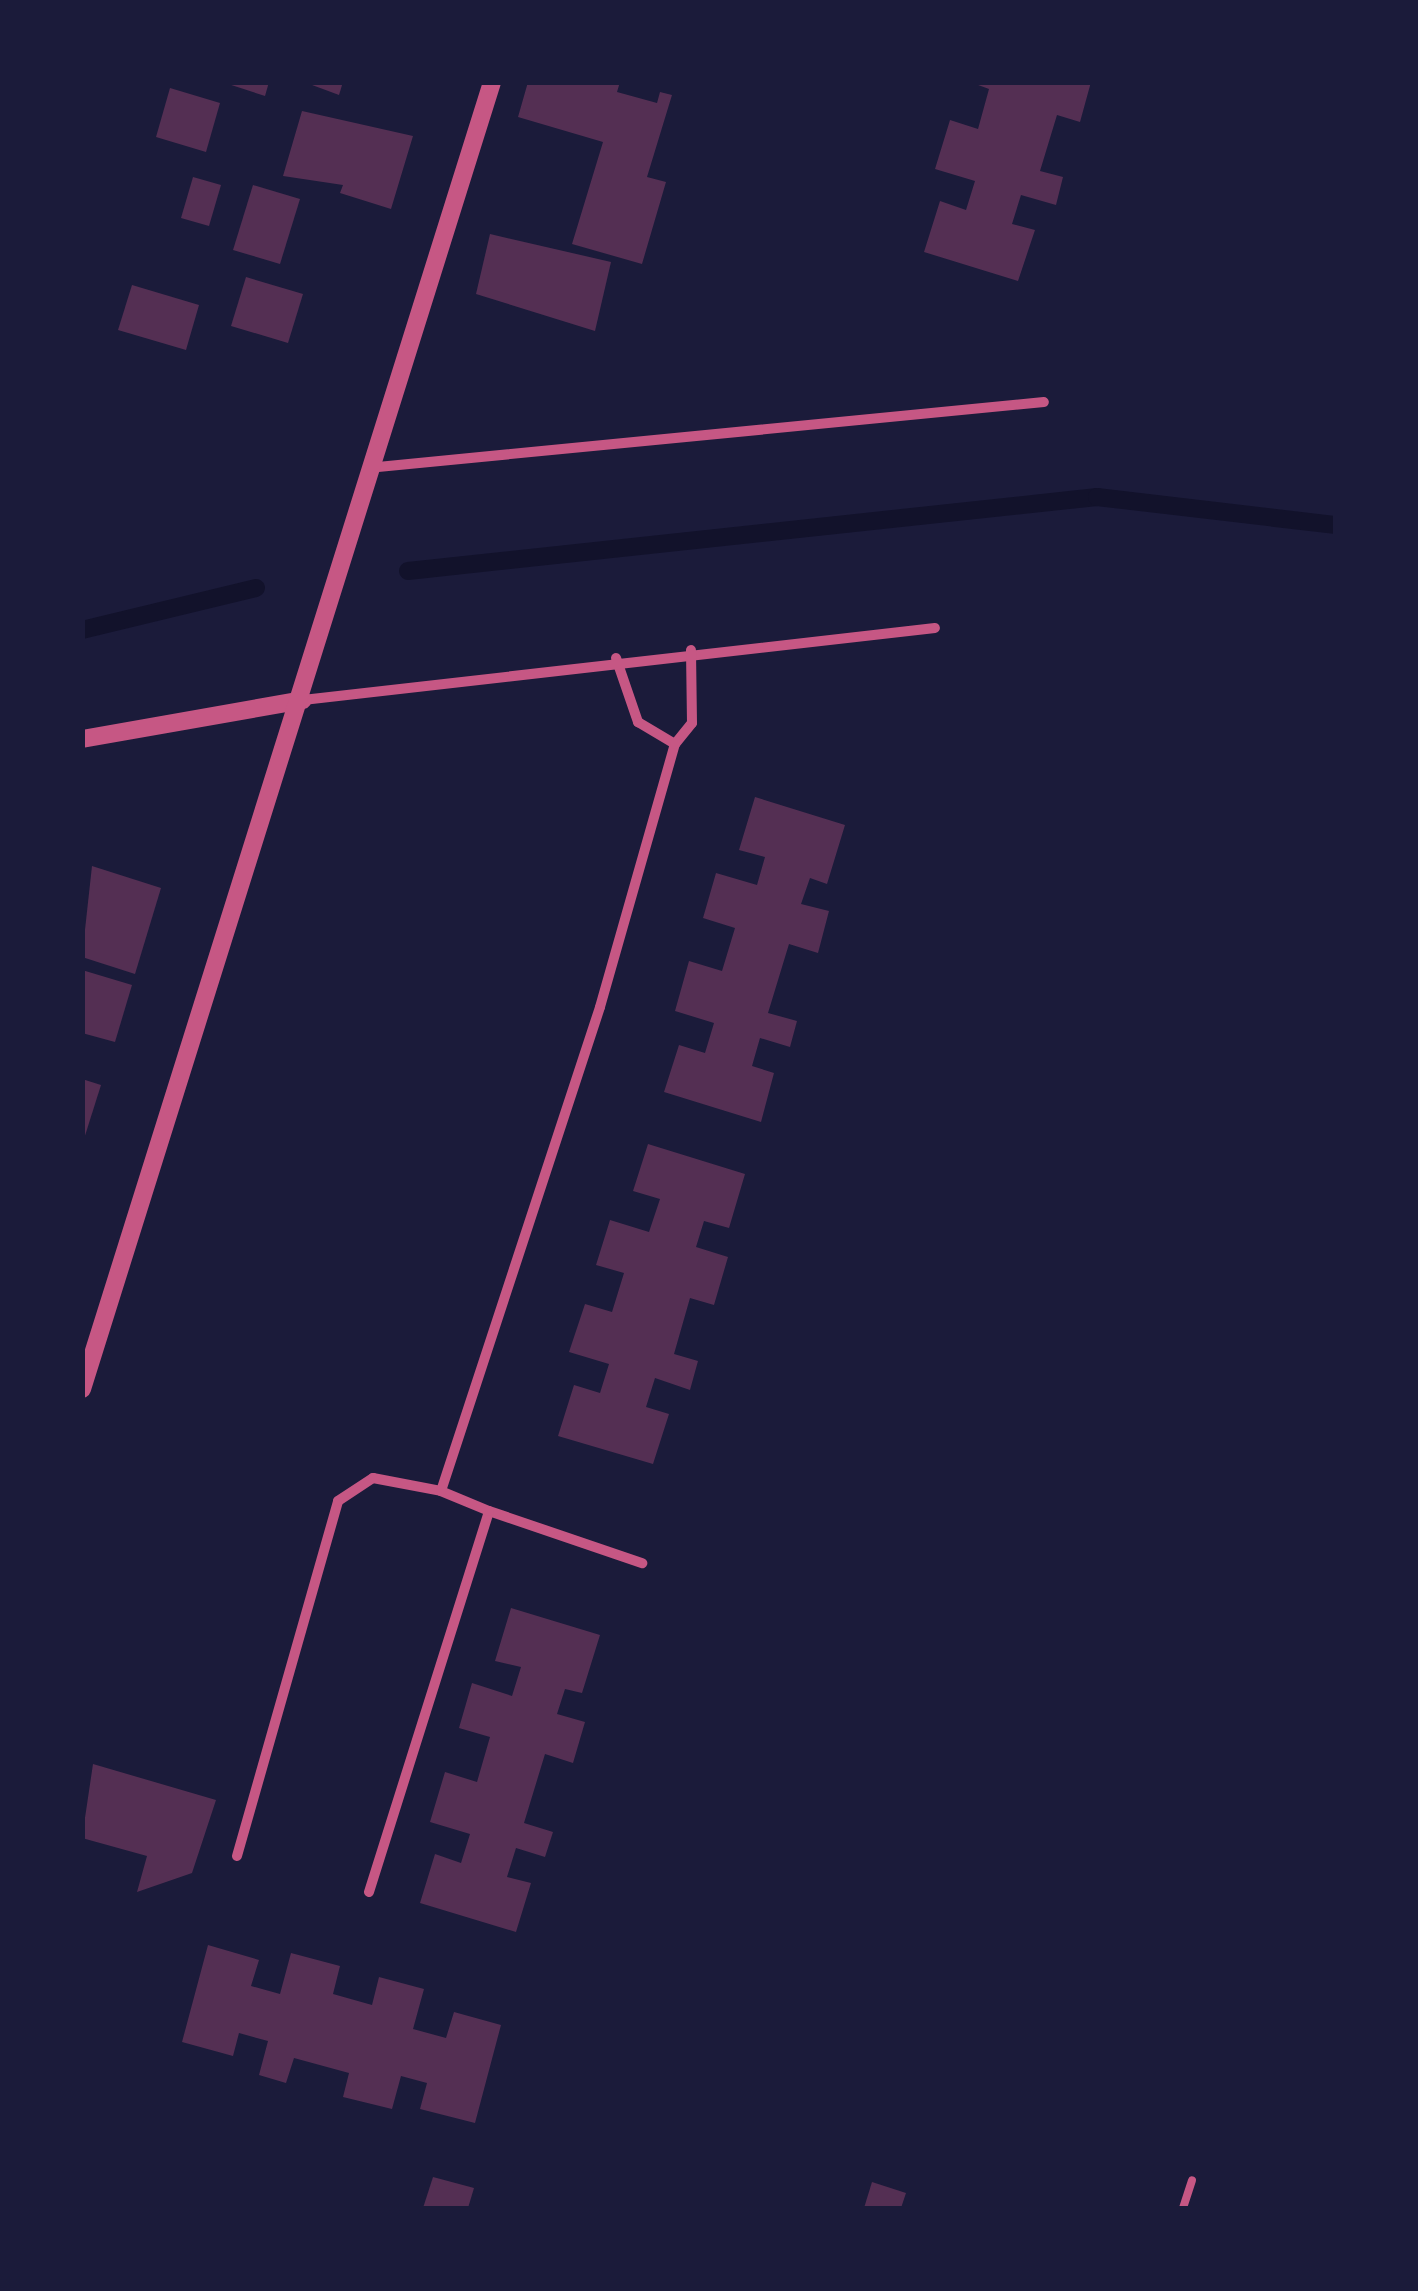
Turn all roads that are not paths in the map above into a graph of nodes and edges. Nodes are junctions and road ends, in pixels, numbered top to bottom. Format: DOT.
graph roads {
  1 [pos="492,82"];
  2 [pos="1044,402"];
  3 [pos="378,467"];
  4 [pos="935,628"];
  5 [pos="691,650"];
  6 [pos="616,658"];
  7 [pos="303,700"];
  8 [pos="82,739"];
  9 [pos="675,744"];
  10 [pos="82,1389"];
  11 [pos="441,1491"];
  12 [pos="489,1511"];
  13 [pos="642,1563"];
  14 [pos="237,1856"];
  15 [pos="369,1892"];
  16 [pos="1192,2180"];
  17 [pos="1183,2208"];
  1 -- 3 [label="street"];
  2 -- 3 [label="street"];
  3 -- 7 [label="street"];
  4 -- 5 [label="street"];
  5 -- 6 [label="street"];
  5 -- 9 [label="street"];
  6 -- 7 [label="street"];
  6 -- 9 [label="street"];
  7 -- 8 [label="street"];
  7 -- 10 [label="street"];
  9 -- 11 [label="street"];
  11 -- 12 [label="street"];
  11 -- 14 [label="street"];
  12 -- 13 [label="street"];
  12 -- 15 [label="street"];
  16 -- 17 [label="lane"];
}
